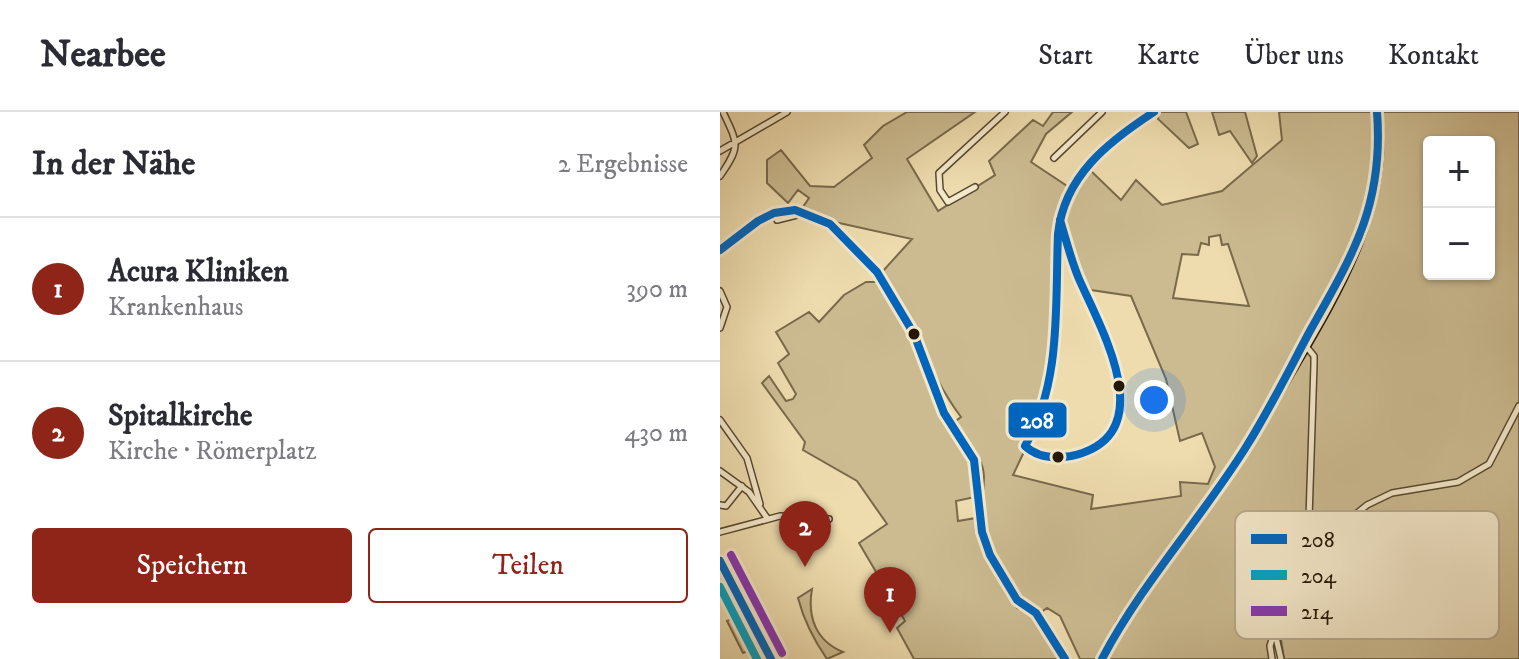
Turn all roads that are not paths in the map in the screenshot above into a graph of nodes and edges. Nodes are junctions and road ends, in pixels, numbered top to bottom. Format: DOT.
graph roads {
  1 [pos="723,112"];
  2 [pos="787,112"];
  3 [pos="1005,112"];
  4 [pos="1102,112"];
  5 [pos="1154,112"];
  6 [pos="1377,112"];
  7 [pos="737,142"];
  8 [pos="720,151"];
  9 [pos="1054,158"];
  10 [pos="720,176"];
  11 [pos="975,187"];
  12 [pos="806,214"];
  13 [pos="777,220"];
  14 [pos="1060,220"];
  15 [pos="720,250"];
  16 [pos="720,291"];
  17 [pos="720,328"];
  18 [pos="1304,345"];
  19 [pos="1519,406"];
  20 [pos="1268,411"];
  21 [pos="720,420"];
  22 [pos="728,432"];
  23 [pos="720,437"];
  24 [pos="720,471"];
  25 [pos="742,486"];
  26 [pos="754,486"];
  27 [pos="749,492"];
  28 [pos="760,504"];
  29 [pos="723,506"];
  30 [pos="1309,511"];
  31 [pos="1360,511"];
  32 [pos="767,518"];
  33 [pos="829,519"];
  34 [pos="720,532"];
  35 [pos="720,561"];
  36 [pos="1121,623"];
  37 [pos="1273,639"];
  38 [pos="1276,639"];
  39 [pos="771,659"];
  40 [pos="1065,659"];
  41 [pos="1102,659"];
  42 [pos="1272,659"];
  43 [pos="1281,659"];
  1 -- 7 [label="street"];
  2 -- 7 [label="street"];
  3 -- 11 [label="street"];
  4 -- 9 [label="street"];
  5 -- 14 [label="street"];
  6 -- 18 [label="main road"];
  7 -- 8 [label="street"];
  7 -- 10 [label="street"];
  12 -- 13 [label="street"];
  12 -- 15 [label="street"];
  12 -- 40 [label="street"];
  14 -- 14 [label="street"];
  16 -- 17 [label="street"];
  18 -- 20 [label="main road"];
  18 -- 30 [label="street"];
  19 -- 31 [label="street"];
  21 -- 22 [label="street"];
  22 -- 23 [label="street"];
  22 -- 26 [label="street"];
  24 -- 25 [label="street"];
  25 -- 27 [label="street"];
  25 -- 29 [label="street"];
  26 -- 27 [label="street"];
  26 -- 28 [label="street"];
  27 -- 28 [label="street"];
  28 -- 32 [label="street"];
  32 -- 33 [label="street"];
  32 -- 34 [label="street"];
  35 -- 39 [label="street"];
  36 -- 41 [label="main road"];
  37 -- 42 [label="street"];
  38 -- 43 [label="street"];
}
